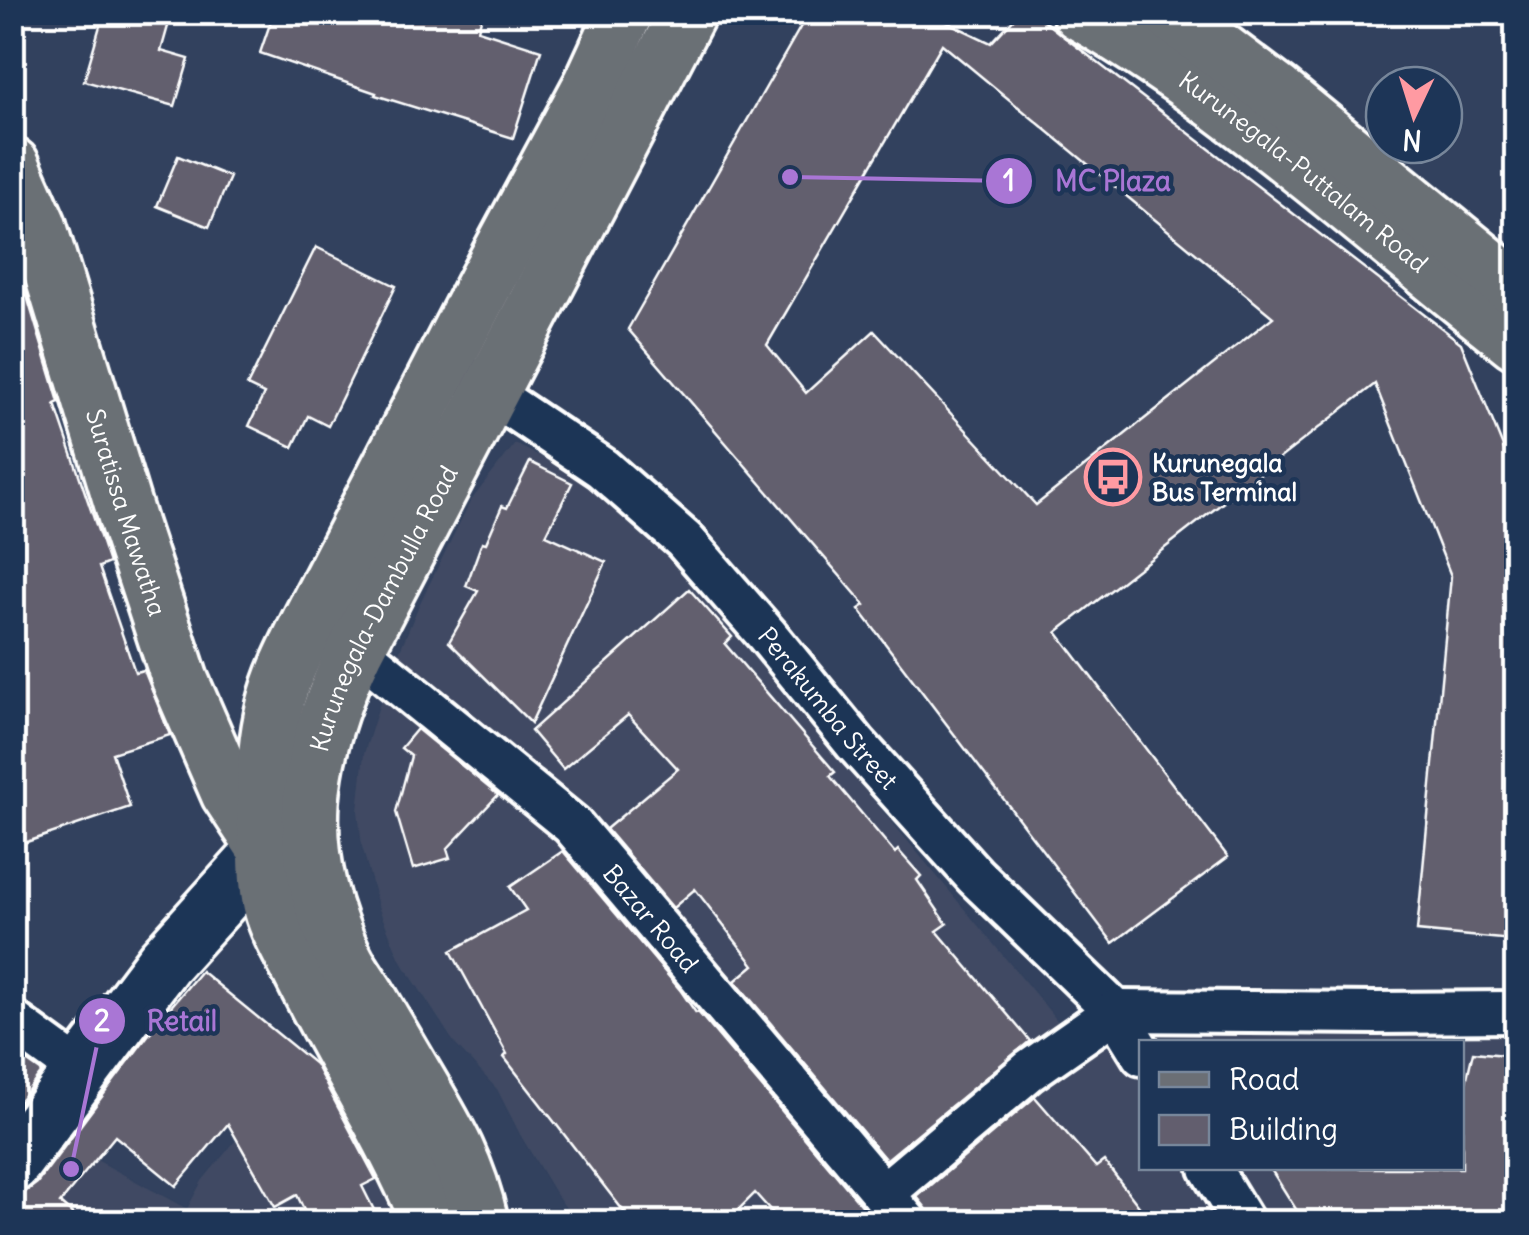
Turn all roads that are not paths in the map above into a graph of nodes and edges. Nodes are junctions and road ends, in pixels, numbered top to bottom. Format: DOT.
graph roads {
  1 [pos="625,12"];
  2 [pos="1080,12"];
  3 [pos="1169,12"];
  4 [pos="688,13"];
  5 [pos="12,166"];
  6 [pos="1516,289"];
  7 [pos="1516,342"];
  8 [pos="444,362"];
  9 [pos="489,391"];
  10 [pos="311,619"];
  11 [pos="356,648"];
  12 [pos="266,850"];
  13 [pos="1115,1011"];
  14 [pos="1516,1012"];
  15 [pos="12,1021"];
  16 [pos="1139,1050"];
  17 [pos="82,1072"];
  18 [pos="12,1164"];
  19 [pos="1211,1170"];
  20 [pos="895,1208"];
  21 [pos="430,1222"];
  22 [pos="480,1222"];
  23 [pos="1243,1222"];
  1 -- 8 [label="main road"];
  2 -- 7 [label="main road, Kurunegala-Puttalam Road"];
  3 -- 6 [label="main road, Kurunegala-Puttalam Road"];
  4 -- 9 [label="main road, Kurunegala-Dambulla Road"];
  5 -- 12 [label="main road, Suratissa Mawatha"];
  8 -- 9 [label="street, Perakumba Street"];
  8 -- 10 [label="main road"];
  9 -- 11 [label="main road, Kurunegala-Dambulla Road"];
  9 -- 13 [label="street, Perakumba Street"];
  10 -- 11 [label="street, Bazar Road"];
  10 -- 12 [label="main road"];
  11 -- 20 [label="street, Bazar Road"];
  11 -- 22 [label="main road, Kurunegala-Dambulla Road"];
  12 -- 17 [label="main road"];
  12 -- 21 [label="main road"];
  13 -- 14 [label="street"];
  13 -- 16 [label="street, Perakumba Street"];
  13 -- 20 [label="street"];
  15 -- 17 [label="street"];
  17 -- 18 [label="main road"];
  19 -- 23 [label="street"];
}
